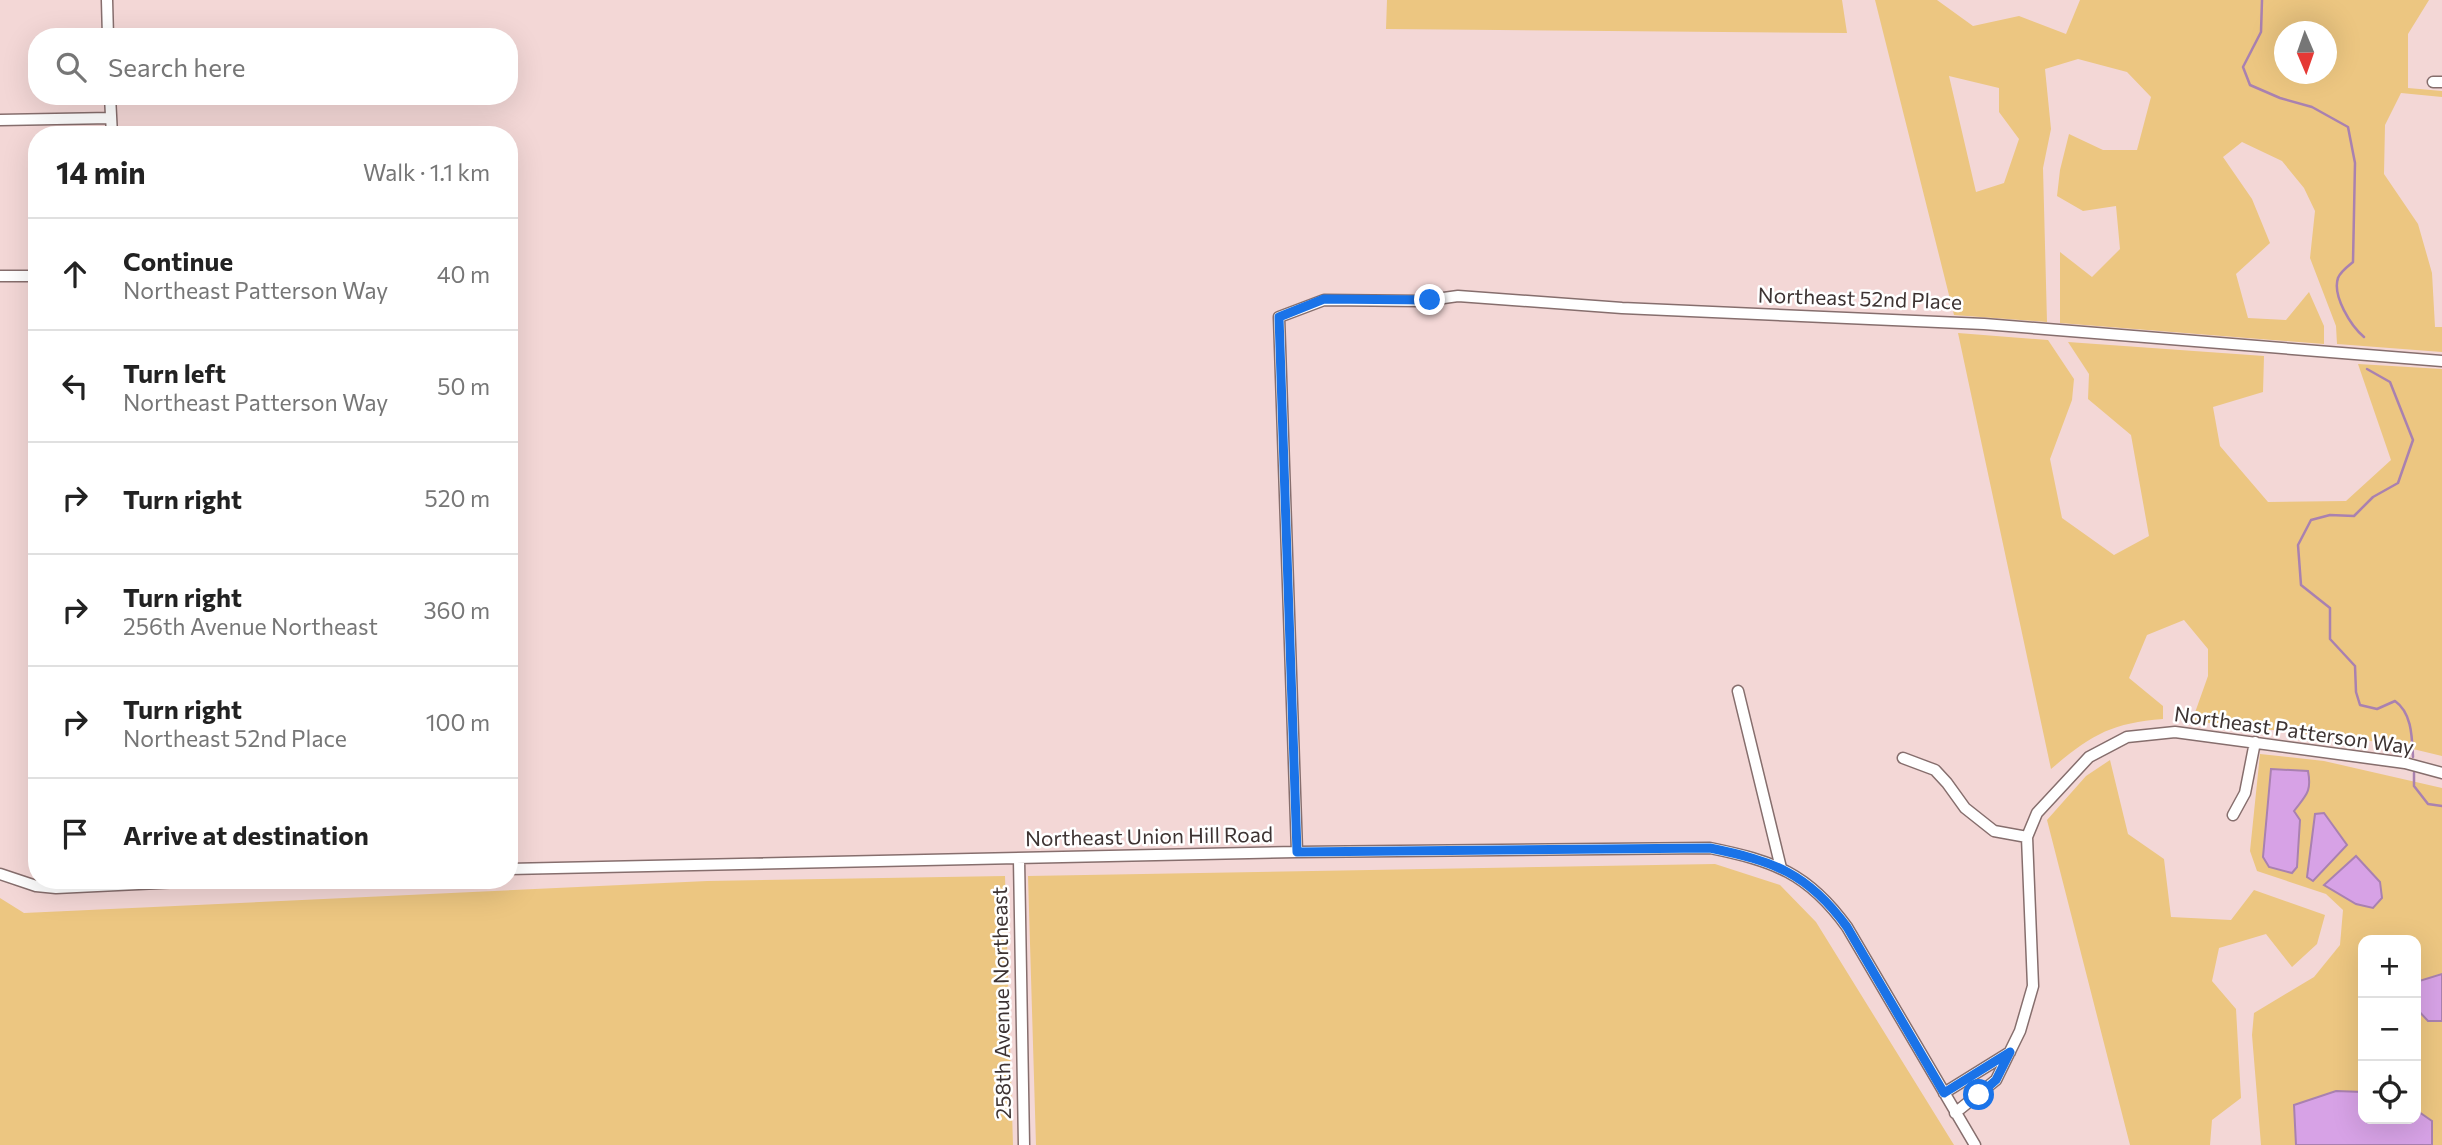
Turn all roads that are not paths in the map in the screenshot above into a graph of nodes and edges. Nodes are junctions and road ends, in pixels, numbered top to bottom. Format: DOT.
graph roads {
  1 [pos="107,0"];
  2 [pos="108,28"];
  3 [pos="110,105"];
  4 [pos="111,118"];
  5 [pos="0,120"];
  6 [pos="111,126"];
  7 [pos="0,276"];
  8 [pos="28,276"];
  9 [pos="2442,361"];
  10 [pos="1738,691"];
  11 [pos="2255,742"];
  12 [pos="1903,758"];
  13 [pos="2442,772"];
  14 [pos="2233,816"];
  15 [pos="2027,837"];
  16 [pos="1297,852"];
  17 [pos="1019,859"];
  18 [pos="1781,868"];
  19 [pos="518,869"];
  20 [pos="0,874"];
  21 [pos="28,883"];
  22 [pos="2010,1052"];
  23 [pos="1944,1093"];
  24 [pos="1955,1113"];
  25 [pos="1024,1145"];
  26 [pos="1975,1145"];
  1 -- 2 [label="street"];
  3 -- 4 [label="street"];
  4 -- 5 [label="street"];
  4 -- 6 [label="street"];
  7 -- 8 [label="street"];
  9 -- 16 [label="street, Northeast 52nd Place"];
  10 -- 18 [label="street"];
  11 -- 13 [label="street, Northeast Patterson Way"];
  11 -- 14 [label="street"];
  11 -- 15 [label="street, Northeast Patterson Way"];
  12 -- 15 [label="street"];
  15 -- 22 [label="street"];
  16 -- 17 [label="street, Northeast Union Hill Road"];
  16 -- 18 [label="street, Northeast Union Hill Road"];
  17 -- 19 [label="street, Northeast Union Hill Road"];
  17 -- 25 [label="street, 258th Avenue Northeast"];
  18 -- 23 [label="street, Northeast Union Hill Road"];
  20 -- 21 [label="street"];
  22 -- 23 [label="street"];
  22 -- 24 [label="street"];
  23 -- 24 [label="street, Northeast Union Hill Road"];
  24 -- 26 [label="street, Northeast Union Hill Road"];
}
